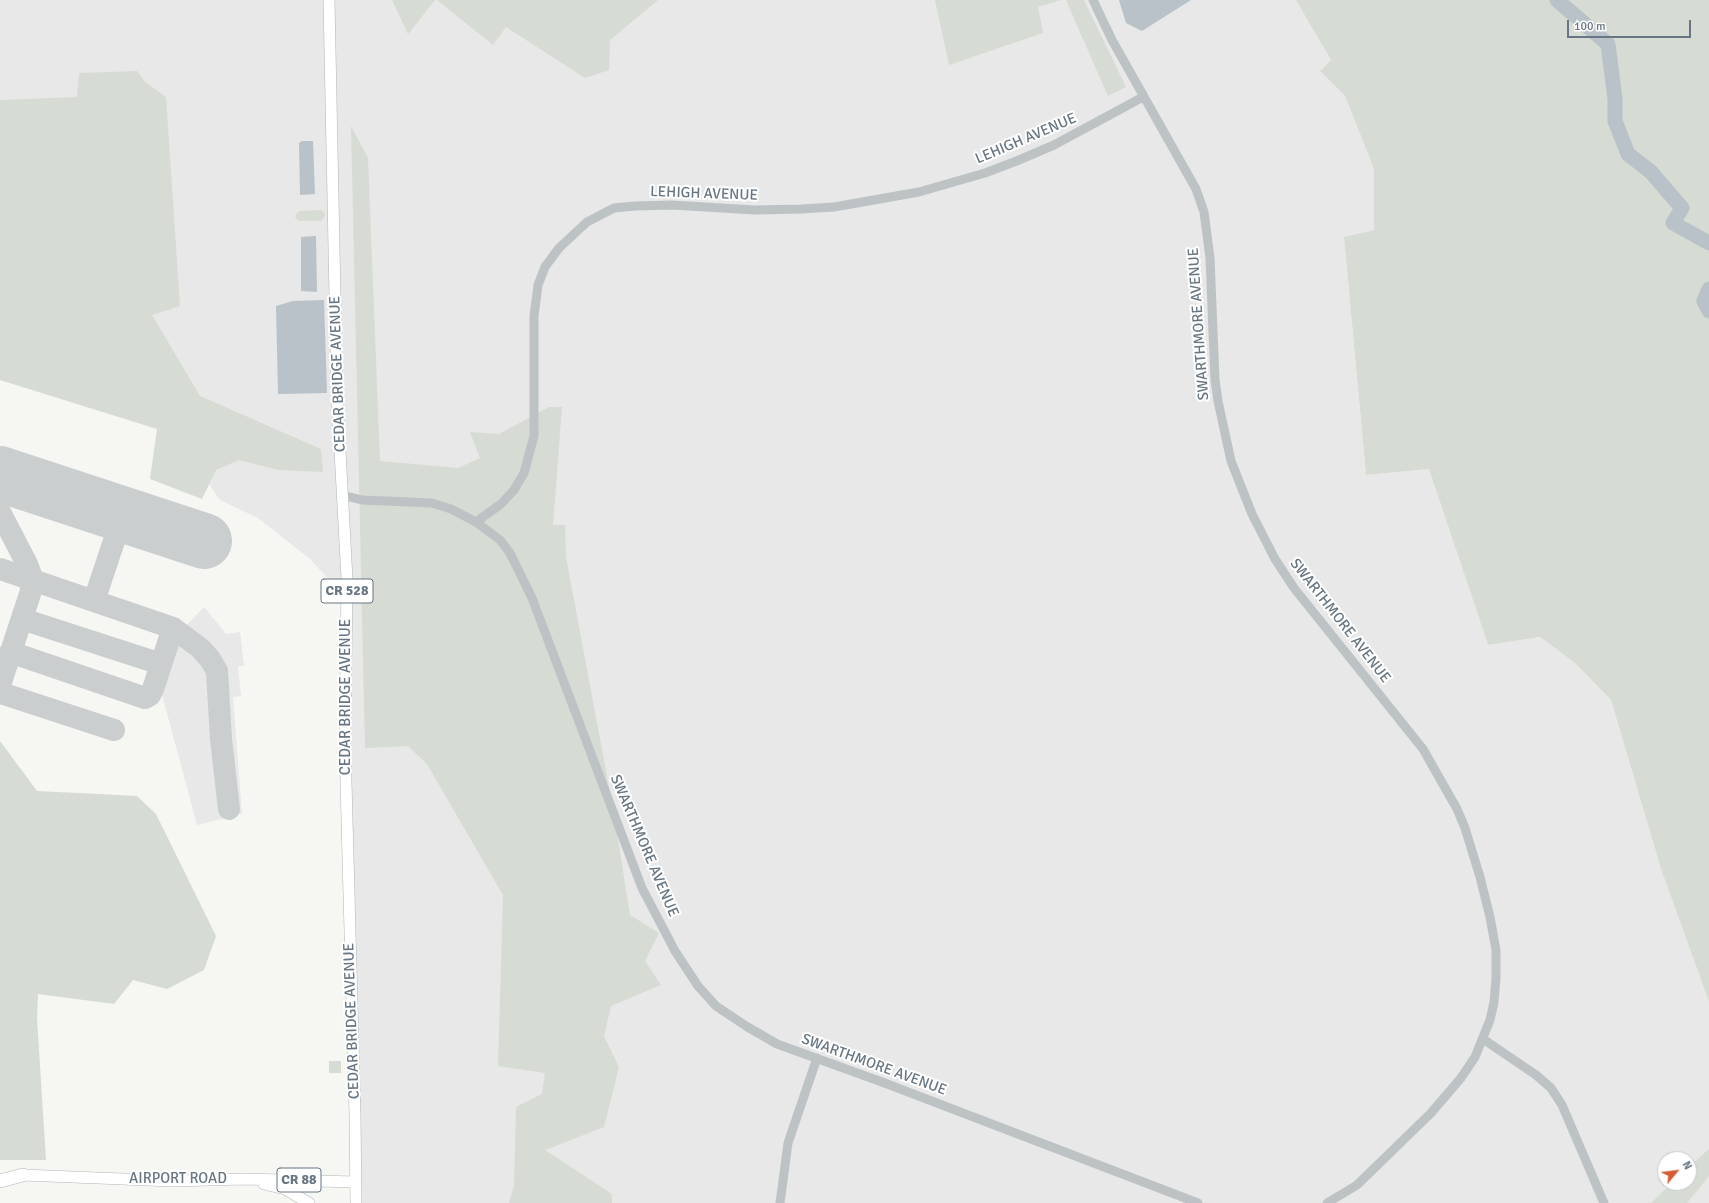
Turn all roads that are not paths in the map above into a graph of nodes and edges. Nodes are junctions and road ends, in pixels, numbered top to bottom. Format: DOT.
graph roads {
  1 [pos="329,0"];
  2 [pos="1093,0"];
  3 [pos="1143,97"];
  4 [pos="342,494"];
  5 [pos="476,522"];
  6 [pos="1482,1039"];
  7 [pos="816,1058"];
  8 [pos="0,1175"];
  9 [pos="23,1175"];
  10 [pos="244,1179"];
  11 [pos="0,1181"];
  12 [pos="355,1182"];
  13 [pos="309,1203"];
  14 [pos="356,1203"];
  15 [pos="780,1203"];
  16 [pos="1198,1203"];
  17 [pos="1327,1203"];
  18 [pos="1604,1203"];
  1 -- 4 [label="main road, CEDAR BRIDGE AVENUE / CR 528"];
  2 -- 3 [label="street, SWARTHMORE AVENUE"];
  3 -- 5 [label="street, LEHIGH AVENUE"];
  3 -- 6 [label="street, SWARTHMORE AVENUE"];
  4 -- 5 [label="street, SWARTHMORE AVENUE"];
  4 -- 12 [label="main road, CEDAR BRIDGE AVENUE / CR 528"];
  5 -- 7 [label="street, SWARTHMORE AVENUE"];
  6 -- 17 [label="street, SWARTHMORE AVENUE"];
  6 -- 18 [label="street"];
  7 -- 15 [label="street"];
  7 -- 16 [label="street, SWARTHMORE AVENUE"];
  8 -- 9 [label="street, AIRPORT ROAD"];
  9 -- 10 [label="main road, AIRPORT ROAD / CR 88"];
  9 -- 11 [label="highway"];
  10 -- 12 [label="main road, AIRPORT ROAD / CR 88"];
  10 -- 13 [label="main road"];
  12 -- 14 [label="main road, CEDAR BRIDGE AVENUE / CR 528"];
}
